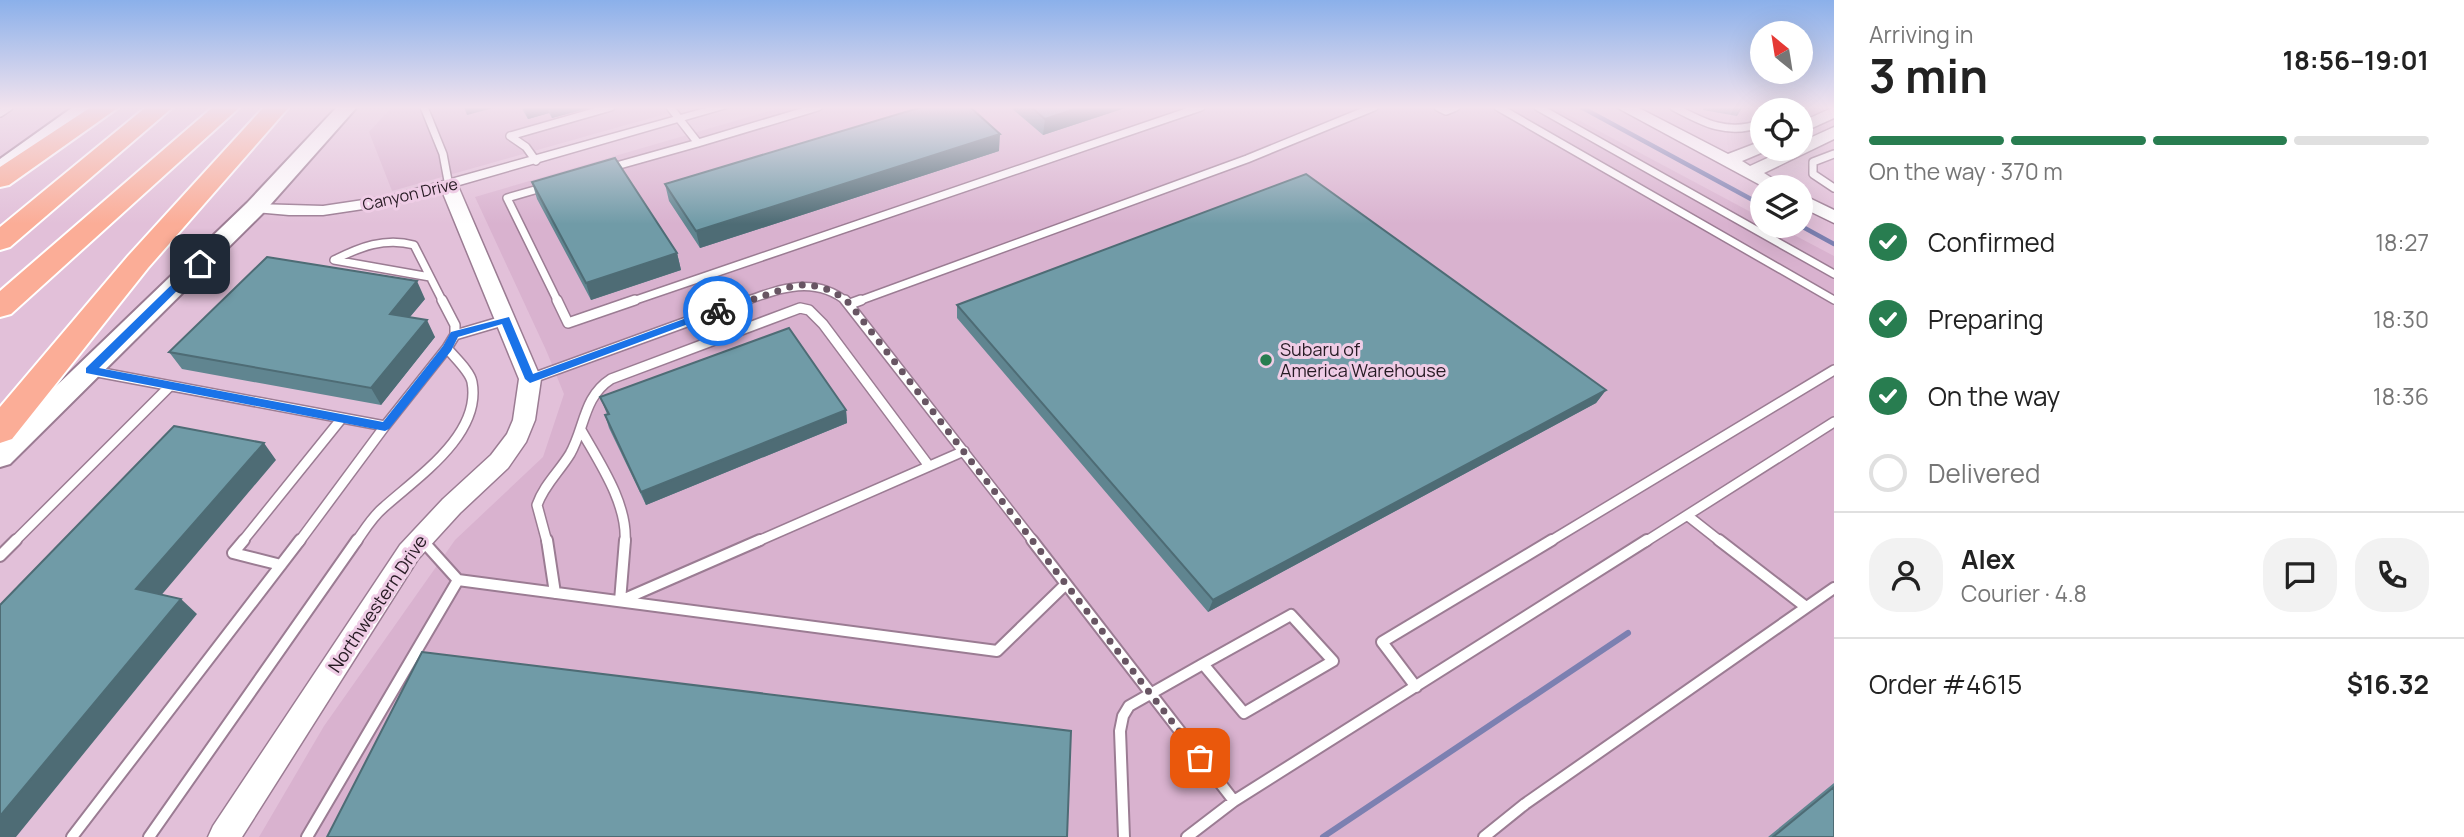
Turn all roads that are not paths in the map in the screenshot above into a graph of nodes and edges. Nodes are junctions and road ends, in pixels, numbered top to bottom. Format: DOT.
graph roads {
  1 [pos="32,146"];
  2 [pos="49,146"];
  3 [pos="114,146"];
  4 [pos="183,146"];
  5 [pos="242,146"];
  6 [pos="312,146"];
  7 [pos="440,146"];
  8 [pos="525,146"];
  9 [pos="586,146"];
  10 [pos="687,146"];
  11 [pos="1086,146"];
  12 [pos="1279,146"];
  13 [pos="1566,146"];
  14 [pos="1607,146"];
  15 [pos="1698,146"];
  16 [pos="1750,152"];
  17 [pos="1834,154"];
  18 [pos="536,160"];
  19 [pos="1774,161"];
  20 [pos="1728,162"];
  21 [pos="0,169"];
  22 [pos="596,172"];
  23 [pos="1750,173"];
  24 [pos="1754,175"];
  25 [pos="0,179"];
  26 [pos="558,183"];
  27 [pos="449,186"];
  28 [pos="1834,188"];
  29 [pos="1813,206"];
  30 [pos="255,208"];
  31 [pos="1834,217"];
  32 [pos="0,241"];
  33 [pos="1834,274"];
  34 [pos="430,277"];
  35 [pos="1834,300"];
  36 [pos="850,304"];
  37 [pos="0,307"];
  38 [pos="506,320"];
  39 [pos="454,335"];
  40 [pos="447,348"];
  41 [pos="1834,370"];
  42 [pos="90,371"];
  43 [pos="530,379"];
  44 [pos="170,386"];
  45 [pos="342,418"];
  46 [pos="1834,422"];
  47 [pos="385,426"];
  48 [pos="0,430"];
  49 [pos="581,430"];
  50 [pos="964,451"];
  51 [pos="0,457"];
  52 [pos="929,466"];
  53 [pos="1688,516"];
  54 [pos="421,539"];
  55 [pos="0,556"];
  56 [pos="281,565"];
  57 [pos="458,580"];
  58 [pos="1066,584"];
  59 [pos="1834,588"];
  60 [pos="555,593"];
  61 [pos="620,601"];
  62 [pos="1807,607"];
  63 [pos="1203,664"];
  64 [pos="1416,687"];
  65 [pos="1150,693"];
  66 [pos="1234,801"];
  67 [pos="72,837"];
  68 [pos="149,837"];
  69 [pos="224,837"];
  70 [pos="307,837"];
  71 [pos="1124,837"];
  72 [pos="1187,837"];
  73 [pos="1484,837"];
  1 -- 21 [label="main road"];
  2 -- 25 [label="highway"];
  3 -- 32 [label="highway"];
  4 -- 37 [label="highway"];
  5 -- 48 [label="highway"];
  6 -- 30 [label="main road"];
  7 -- 27 [label="lane"];
  8 -- 18 [label="lane"];
  9 -- 18 [label="street, Canyon Drive"];
  10 -- 22 [label="lane"];
  11 -- 26 [label="lane"];
  12 -- 36 [label="lane"];
  13 -- 35 [label="lane"];
  14 -- 33 [label="lane"];
  15 -- 20 [label="street"];
  16 -- 20 [label="street"];
  17 -- 28 [label="lane"];
  18 -- 27 [label="street, Canyon Drive"];
  19 -- 23 [label="street"];
  20 -- 23 [label="street"];
  23 -- 24 [label="street"];
  27 -- 30 [label="street, Canyon Drive"];
  27 -- 38 [label="street, Northwestern Drive"];
  29 -- 31 [label="street"];
  30 -- 42 [label="main road"];
  34 -- 34 [label="lane"];
  34 -- 39 [label="lane"];
  36 -- 43 [label="lane"];
  36 -- 50 [label="lane"];
  38 -- 39 [label="lane"];
  38 -- 43 [label="street, Northwestern Drive"];
  39 -- 40 [label="lane"];
  40 -- 47 [label="lane"];
  40 -- 68 [label="lane"];
  41 -- 64 [label="lane"];
  42 -- 44 [label="lane"];
  42 -- 51 [label="main road"];
  43 -- 54 [label="street, Northwestern Drive"];
  44 -- 45 [label="lane"];
  44 -- 55 [label="lane"];
  45 -- 47 [label="lane"];
  45 -- 56 [label="lane"];
  46 -- 53 [label="lane"];
  47 -- 56 [label="lane"];
  49 -- 52 [label="lane"];
  49 -- 60 [label="lane"];
  49 -- 61 [label="lane"];
  50 -- 52 [label="lane"];
  50 -- 58 [label="lane"];
  52 -- 61 [label="lane"];
  53 -- 62 [label="lane"];
  53 -- 64 [label="lane"];
  54 -- 57 [label="lane"];
  54 -- 69 [label="street, Northwestern Drive"];
  56 -- 67 [label="lane"];
  57 -- 60 [label="lane"];
  57 -- 70 [label="lane"];
  58 -- 61 [label="lane"];
  58 -- 65 [label="lane"];
  59 -- 62 [label="lane"];
  60 -- 61 [label="lane"];
  62 -- 73 [label="lane"];
  63 -- 63 [label="lane"];
  63 -- 65 [label="lane"];
  64 -- 66 [label="lane"];
  65 -- 66 [label="lane"];
  65 -- 71 [label="lane"];
  66 -- 72 [label="lane"];
}
